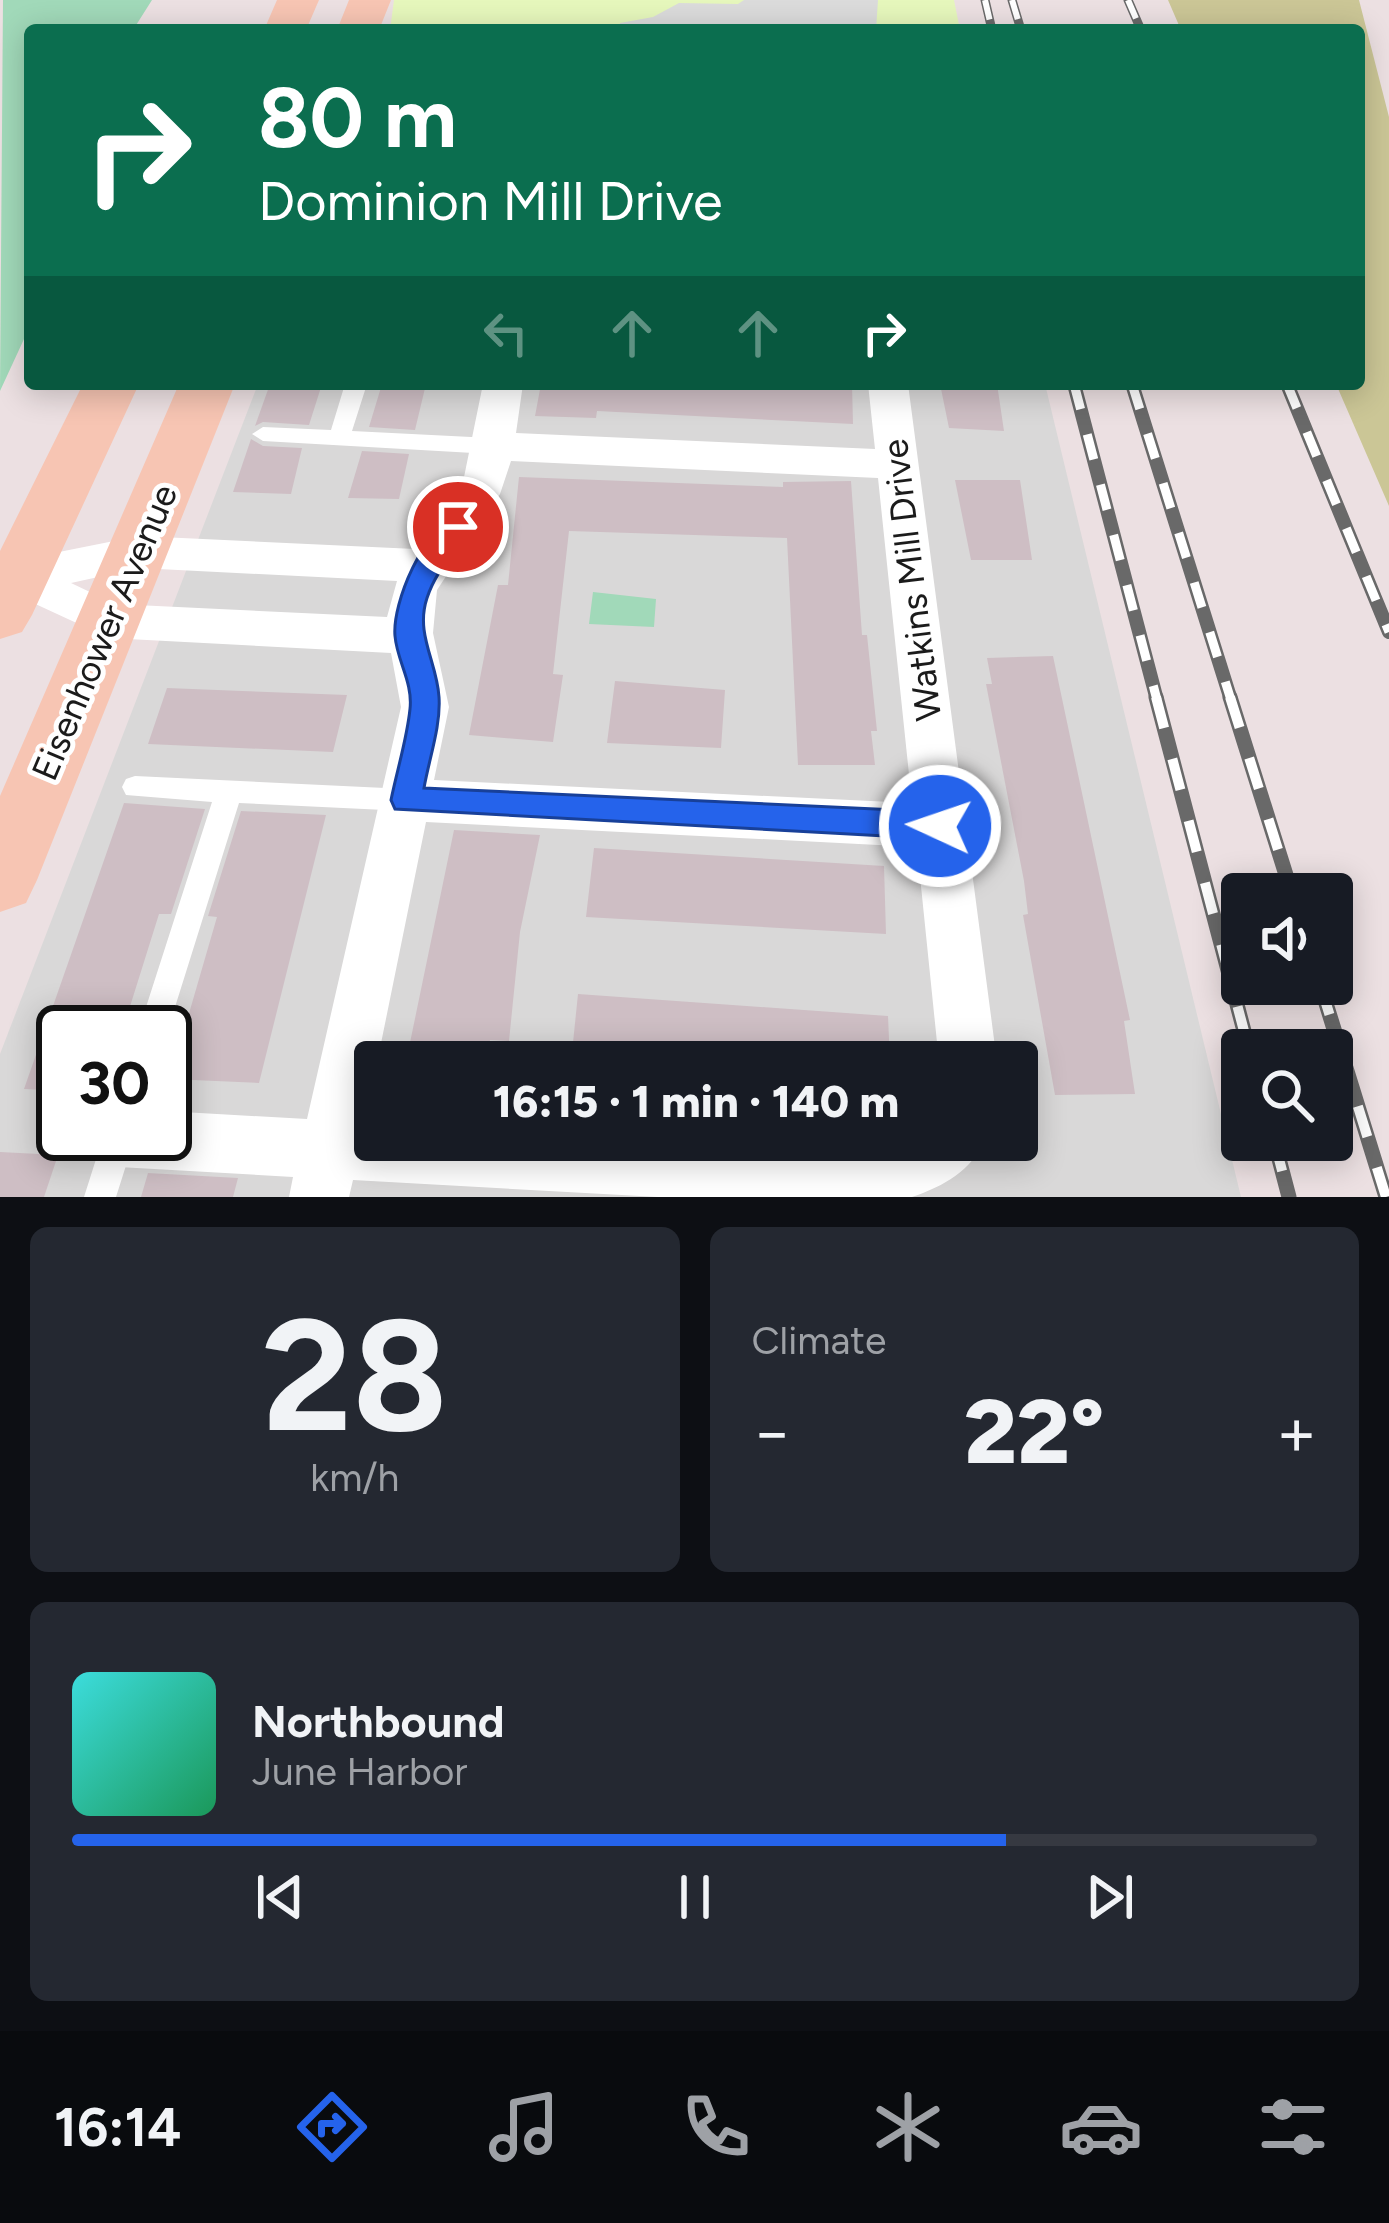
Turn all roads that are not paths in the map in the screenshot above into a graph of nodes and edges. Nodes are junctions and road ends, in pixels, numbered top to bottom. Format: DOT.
graph roads {
  1 [pos="362,19"];
  2 [pos="327,24"];
  3 [pos="407,24"];
  4 [pos="108,390"];
  5 [pos="205,390"];
  6 [pos="354,390"];
  7 [pos="502,390"];
  8 [pos="889,390"];
  9 [pos="263,434"];
  10 [pos="339,438"];
  11 [pos="491,446"];
  12 [pos="898,464"];
  13 [pos="139,552"];
  14 [pos="426,566"];
  15 [pos="9,596"];
  16 [pos="109,621"];
  17 [pos="409,636"];
  18 [pos="136,787"];
  19 [pos="229,792"];
  20 [pos="406,800"];
  21 [pos="940,826"];
  22 [pos="0,880"];
  23 [pos="162,1005"];
  24 [pos="966,1041"];
  25 [pos="192,1149"];
  26 [pos="112,1161"];
  27 [pos="925,1161"];
  28 [pos="324,1173"];
  29 [pos="763,1185"];
  30 [pos="100,1197"];
  1 -- 2 [label="lane"];
  1 -- 3 [label="lane"];
  4 -- 15 [label="main road"];
  5 -- 13 [label="main road, Eisenhower Avenue"];
  6 -- 10 [label="lane"];
  7 -- 11 [label="street"];
  8 -- 12 [label="street, Watkins Mill Drive"];
  9 -- 10 [label="lane"];
  10 -- 11 [label="lane"];
  11 -- 12 [label="street"];
  11 -- 14 [label="street"];
  12 -- 21 [label="street, Watkins Mill Drive"];
  13 -- 14 [label="street"];
  13 -- 15 [label="street"];
  13 -- 16 [label="main road, Eisenhower Avenue"];
  14 -- 17 [label="street"];
  15 -- 16 [label="street"];
  16 -- 17 [label="street"];
  16 -- 22 [label="main road, Eisenhower Avenue"];
  17 -- 20 [label="street"];
  18 -- 19 [label="lane"];
  19 -- 20 [label="lane"];
  19 -- 23 [label="lane"];
  20 -- 21 [label="street"];
  20 -- 28 [label="street"];
  21 -- 24 [label="street, Watkins Mill Drive"];
  25 -- 28 [label="street"];
  26 -- 30 [label="lane"];
  27 -- 29 [label="street"];
  28 -- 29 [label="street"];
}
